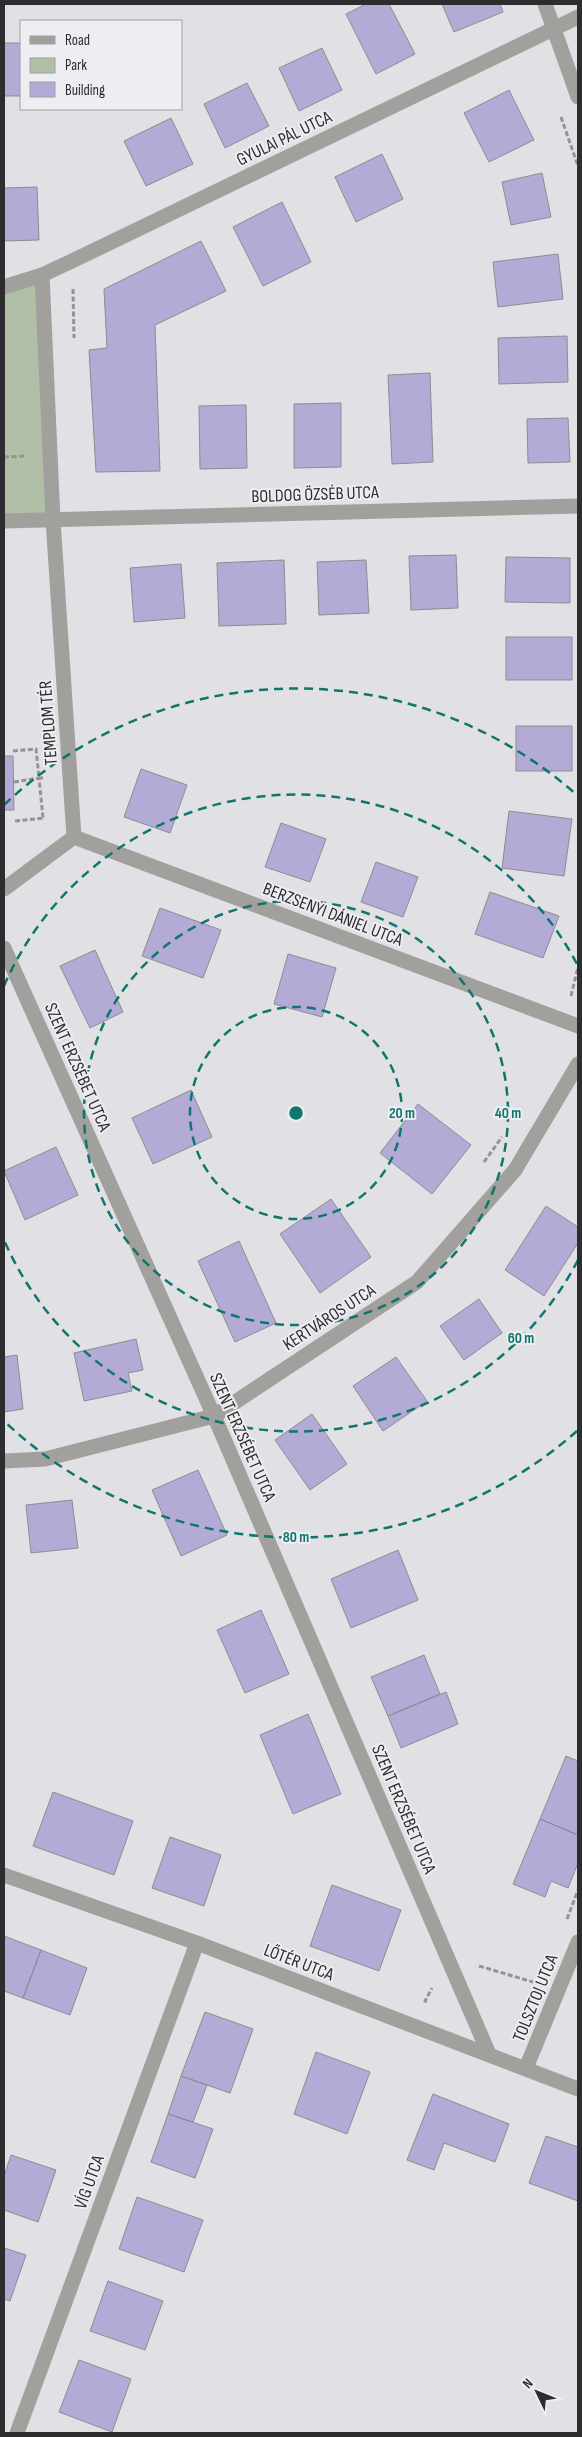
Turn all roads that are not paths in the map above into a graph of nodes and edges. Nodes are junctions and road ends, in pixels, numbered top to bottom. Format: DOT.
graph roads {
  1 [pos="545,4"];
  2 [pos="578,17"];
  3 [pos="554,28"];
  4 [pos="578,97"];
  5 [pos="42,275"];
  6 [pos="4,287"];
  7 [pos="578,506"];
  8 [pos="54,520"];
  9 [pos="4,521"];
  10 [pos="74,837"];
  11 [pos="4,889"];
  12 [pos="4,948"];
  13 [pos="578,1026"];
  14 [pos="578,1064"];
  15 [pos="214,1416"];
  16 [pos="4,1461"];
  17 [pos="4,1875"];
  18 [pos="578,1942"];
  19 [pos="197,1943"];
  20 [pos="489,2054"];
  21 [pos="526,2068"];
  22 [pos="578,2089"];
  23 [pos="17,2433"];
  1 -- 3 [label="street"];
  2 -- 3 [label="street, GYULAI PÁL UTCA"];
  3 -- 4 [label="street"];
  3 -- 5 [label="street, GYULAI PÁL UTCA"];
  5 -- 6 [label="street, GYULAI PÁL UTCA"];
  5 -- 8 [label="street, TEMPLOM TÉR"];
  7 -- 8 [label="street, BOLDOG ÖZSÉB UTCA"];
  8 -- 9 [label="street"];
  8 -- 10 [label="street, TEMPLOM TÉR"];
  10 -- 11 [label="street"];
  10 -- 13 [label="street, BERZSENYI DÁNIEL UTCA"];
  12 -- 15 [label="street, SZENT ERZSÉBET UTCA"];
  14 -- 15 [label="street, KERTVÁROS UTCA"];
  15 -- 16 [label="street, KERTVÁROS UTCA"];
  15 -- 20 [label="street, SZENT ERZSÉBET UTCA"];
  17 -- 19 [label="street, LŐTÉR UTCA"];
  18 -- 21 [label="street, TOLSZTOJ UTCA"];
  19 -- 20 [label="street, LŐTÉR UTCA"];
  19 -- 23 [label="street, VÍG UTCA"];
  20 -- 21 [label="street, LŐTÉR UTCA"];
  21 -- 22 [label="street, LŐTÉR UTCA"];
}
